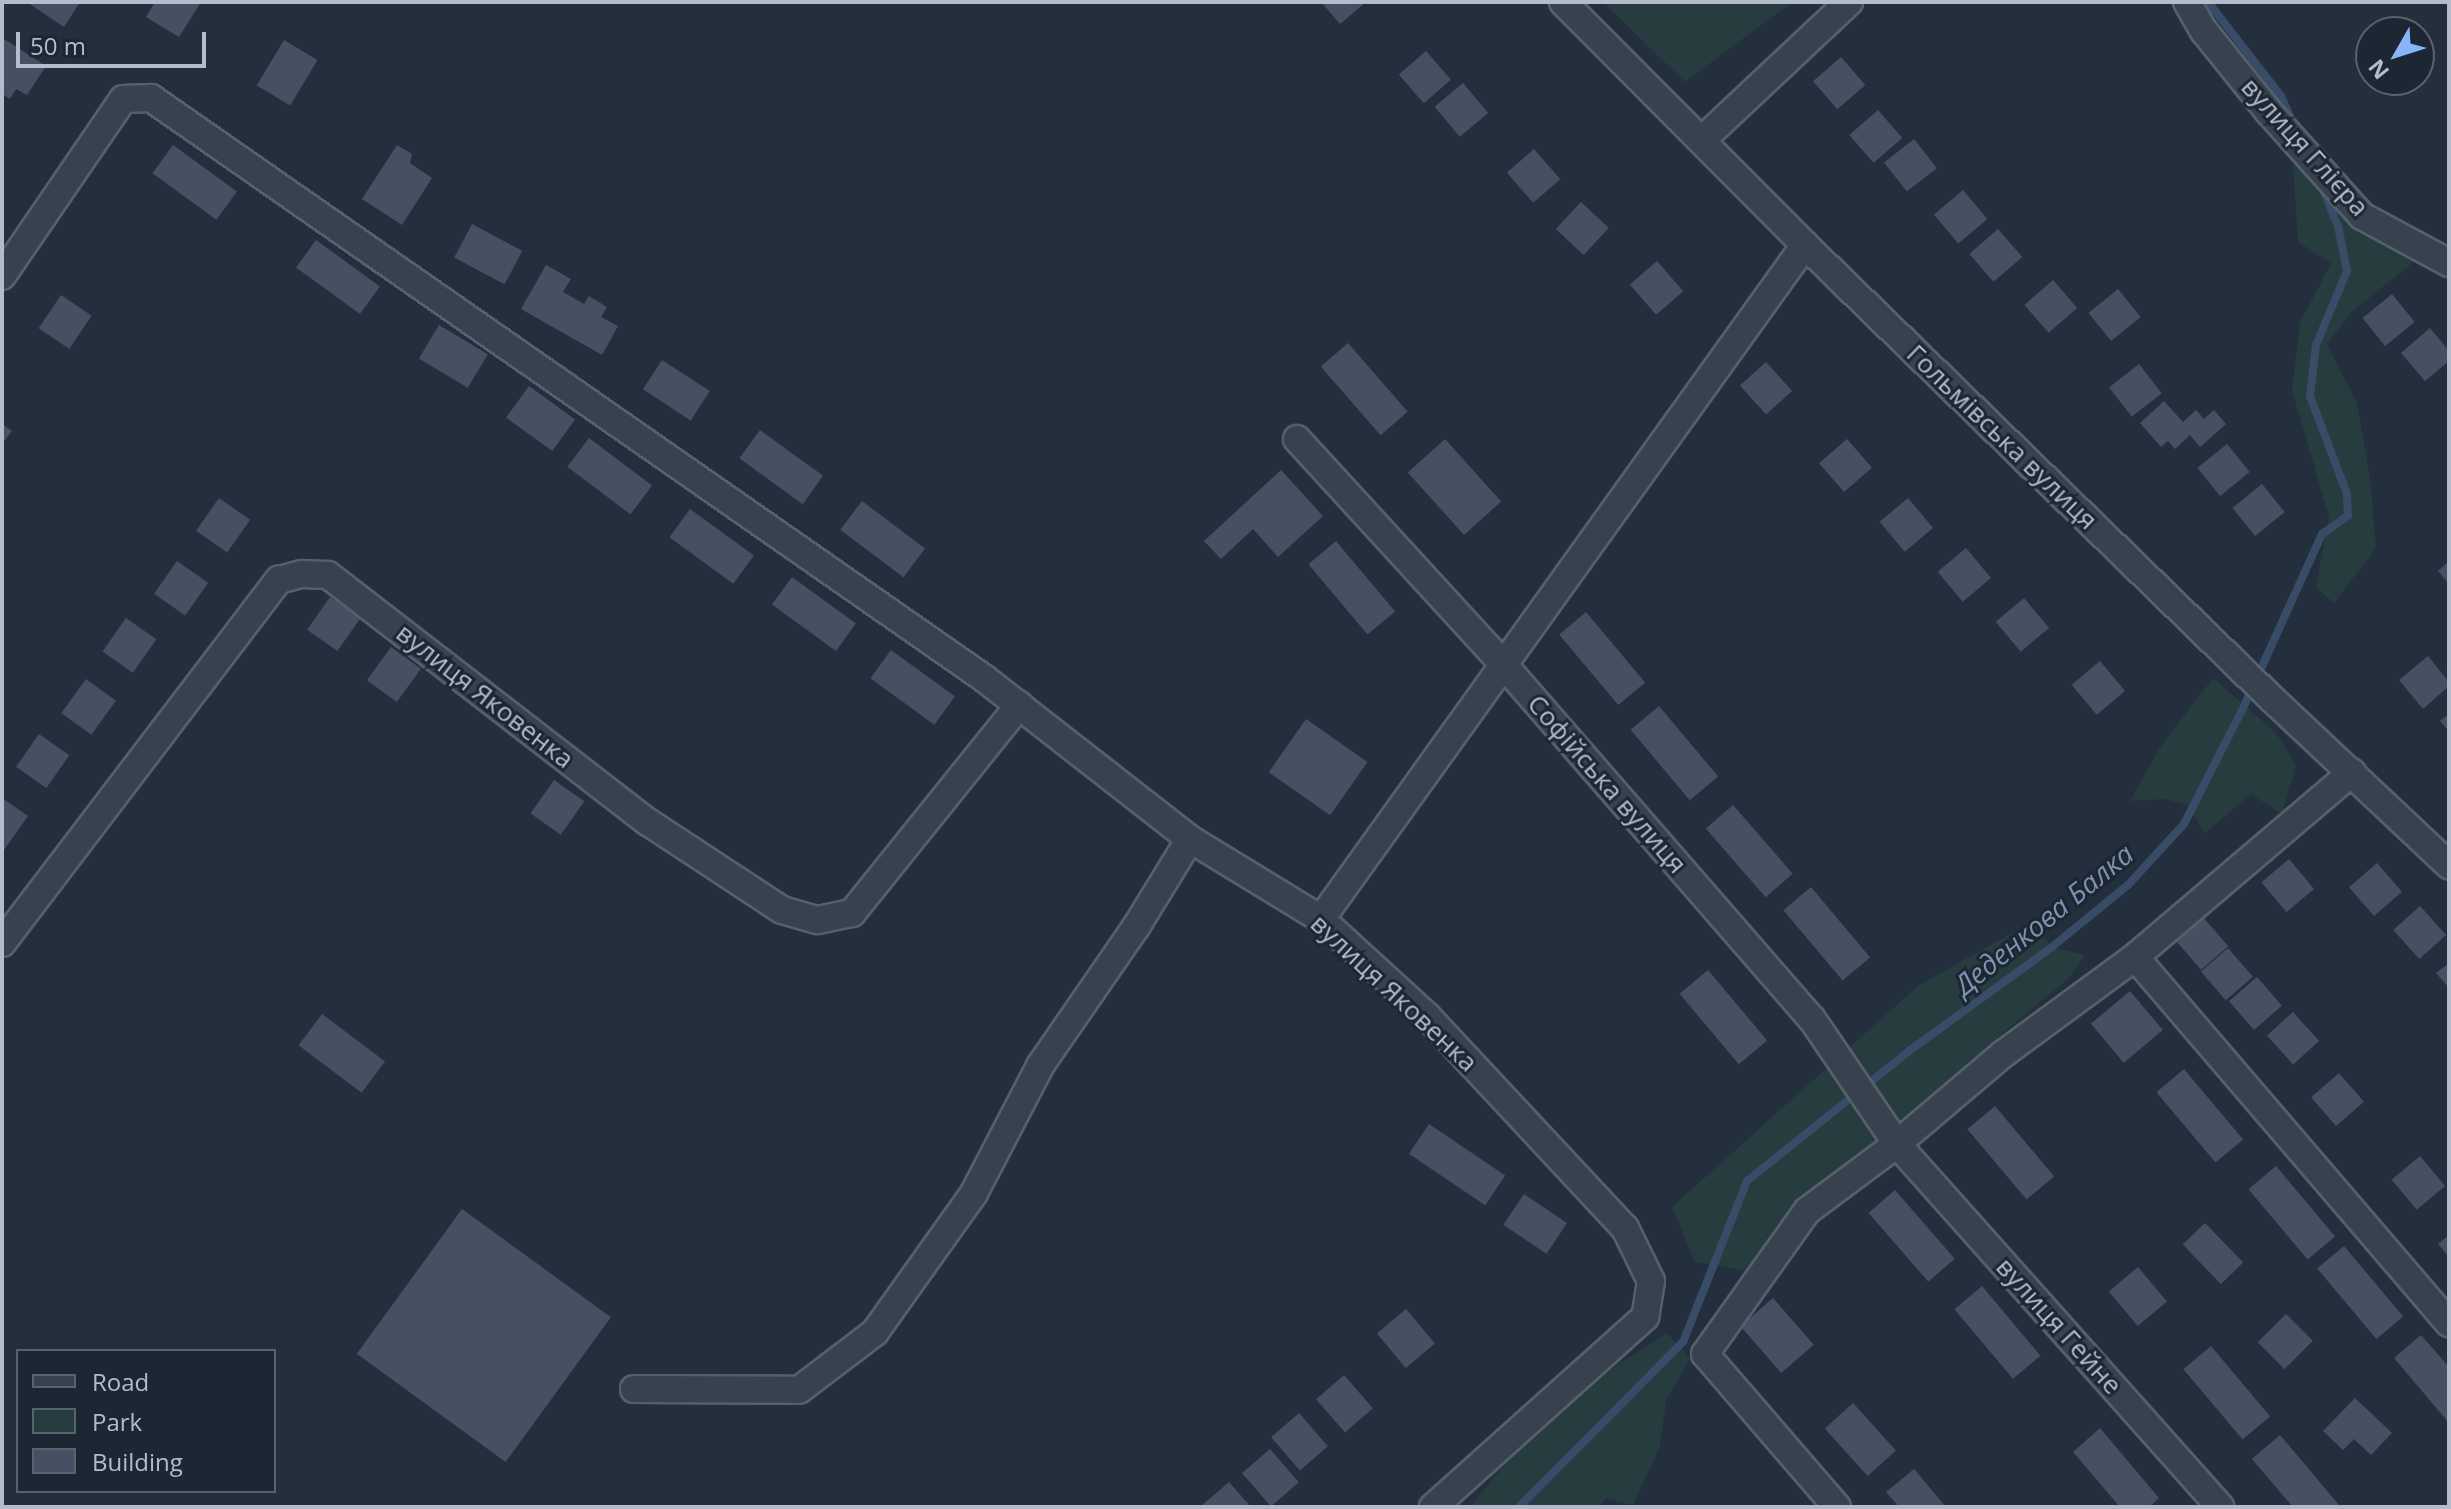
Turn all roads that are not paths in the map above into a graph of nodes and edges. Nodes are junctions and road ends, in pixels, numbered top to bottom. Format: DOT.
graph roads {
  1 [pos="1563,2"];
  2 [pos="1849,2"];
  3 [pos="2187,2"];
  4 [pos="1702,140"];
  5 [pos="1805,245"];
  6 [pos="2449,263"];
  7 [pos="2,276"];
  8 [pos="1297,439"];
  9 [pos="1503,664"];
  10 [pos="1019,705"];
  11 [pos="2352,772"];
  12 [pos="1190,839"];
  13 [pos="2449,865"];
  14 [pos="1321,919"];
  15 [pos="2,943"];
  16 [pos="2135,957"];
  17 [pos="1897,1144"];
  18 [pos="2449,1323"];
  19 [pos="634,1389"];
  20 [pos="1433,1507"];
  21 [pos="1837,1507"];
  22 [pos="2220,1507"];
  1 -- 4 [label="street, Гольмівська вулиця"];
  2 -- 4 [label="street"];
  3 -- 6 [label="street, вулиця Глієра"];
  4 -- 5 [label="street, Гольмівська вулиця"];
  5 -- 9 [label="street"];
  5 -- 11 [label="street, Гольмівська вулиця"];
  7 -- 10 [label="street, вулиця Яковенка"];
  8 -- 9 [label="street, Софійська вулиця"];
  9 -- 14 [label="street"];
  9 -- 17 [label="street, Софійська вулиця"];
  10 -- 12 [label="street, вулиця Яковенка"];
  10 -- 15 [label="street, вулиця Яковенка"];
  11 -- 13 [label="street, Гольмівська вулиця"];
  11 -- 16 [label="street"];
  12 -- 14 [label="street, вулиця Яковенка"];
  12 -- 19 [label="street"];
  14 -- 20 [label="street, вулиця Яковенка"];
  16 -- 17 [label="street"];
  16 -- 18 [label="street"];
  17 -- 21 [label="street"];
  17 -- 22 [label="street, вулиця Гейне"];
}
